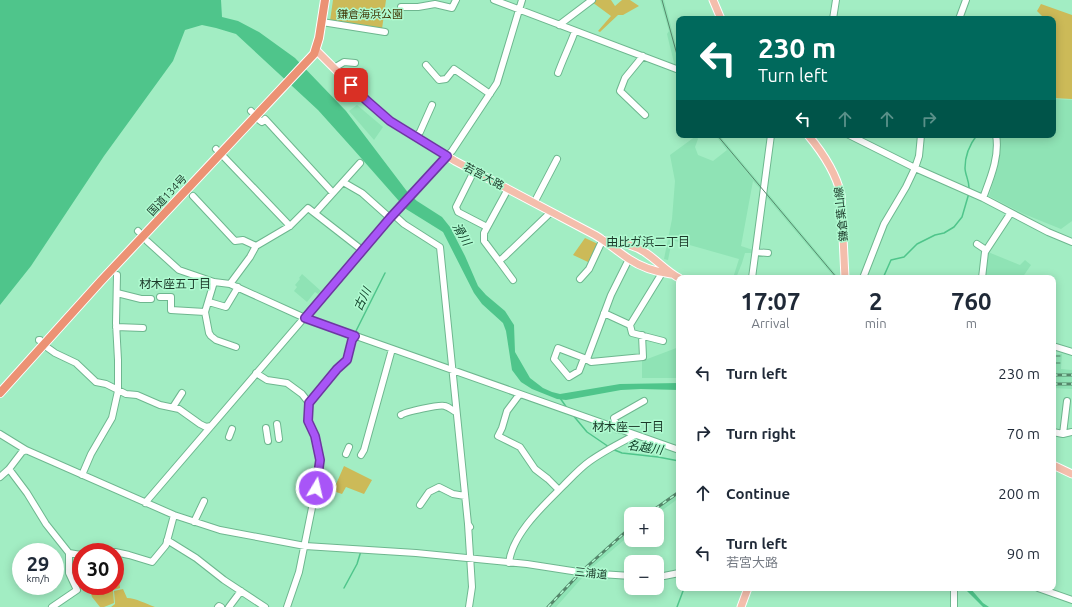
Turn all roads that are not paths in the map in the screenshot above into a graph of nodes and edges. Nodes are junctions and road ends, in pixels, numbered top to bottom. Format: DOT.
graph roads {
  1 [pos="325,0"];
  2 [pos="456,0"];
  3 [pos="494,0"];
  4 [pos="522,0"];
  5 [pos="592,0"];
  6 [pos="713,0"];
  7 [pos="836,0"];
  8 [pos="966,0"];
  9 [pos="401,7"];
  10 [pos="520,9"];
  11 [pos="720,16"];
  12 [pos="833,16"];
  13 [pos="960,16"];
  14 [pos="322,22"];
  15 [pos="560,25"];
  16 [pos="575,31"];
  17 [pos="384,32"];
  18 [pos="316,50"];
  19 [pos="643,56"];
  20 [pos="355,63"];
  21 [pos="426,65"];
  22 [pos="334,68"];
  23 [pos="676,69"];
  24 [pos="558,73"];
  25 [pos="490,94"];
  26 [pos="432,105"];
  27 [pos="645,115"];
  28 [pos="262,119"];
  29 [pos="416,136"];
  30 [pos="771,138"];
  31 [pos="810,138"];
  32 [pos="855,138"];
  33 [pos="921,138"];
  34 [pos="997,138"];
  35 [pos="223,156"];
  36 [pos="447,156"];
  37 [pos="557,158"];
  38 [pos="360,163"];
  39 [pos="915,168"];
  40 [pos="474,171"];
  41 [pos="343,182"];
  42 [pos="508,189"];
  43 [pos="333,193"];
  44 [pos="193,196"];
  45 [pos="983,198"];
  46 [pos="534,203"];
  47 [pos="551,212"];
  48 [pos="315,213"];
  49 [pos="1010,214"];
  50 [pos="392,216"];
  51 [pos="290,226"];
  52 [pos="487,227"];
  53 [pos="605,240"];
  54 [pos="147,241"];
  55 [pos="1072,242"];
  56 [pos="977,244"];
  57 [pos="256,246"];
  58 [pos="362,250"];
  59 [pos="986,250"];
  60 [pos="756,252"];
  61 [pos="768,253"];
  62 [pos="630,259"];
  63 [pos="499,261"];
  64 [pos="662,272"];
  65 [pos="671,274"];
  66 [pos="117,275"];
  67 [pos="752,275"];
  68 [pos="846,275"];
  69 [pos="864,275"];
  70 [pos="982,275"];
  71 [pos="676,276"];
  72 [pos="580,279"];
  73 [pos="513,280"];
  74 [pos="214,282"];
  75 [pos="230,284"];
  76 [pos="238,287"];
  77 [pos="117,293"];
  78 [pos="160,297"];
  79 [pos="151,299"];
  80 [pos="208,302"];
  81 [pos="205,312"];
  82 [pos="604,313"];
  83 [pos="305,318"];
  84 [pos="630,325"];
  85 [pos="116,327"];
  86 [pos="143,328"];
  87 [pos="353,335"];
  88 [pos="642,335"];
  89 [pos="663,341"];
  90 [pos="236,347"];
  91 [pos="1056,347"];
  92 [pos="48,348"];
  93 [pos="392,349"];
  94 [pos="1072,352"];
  95 [pos="585,358"];
  96 [pos="452,370"];
  97 [pos="256,373"];
  98 [pos="118,391"];
  99 [pos="0,393"];
  100 [pos="182,393"];
  101 [pos="519,395"];
  102 [pos="644,401"];
  103 [pos="1066,401"];
  104 [pos="309,403"];
  105 [pos="173,407"];
  106 [pos="456,412"];
  107 [pos="401,415"];
  108 [pos="277,424"];
  109 [pos="211,426"];
  110 [pos="266,428"];
  111 [pos="232,429"];
  112 [pos="618,430"];
  113 [pos="1072,432"];
  114 [pos="1056,433"];
  115 [pos="0,434"];
  116 [pos="1063,434"];
  117 [pos="635,435"];
  118 [pos="229,437"];
  119 [pos="279,438"];
  120 [pos="268,441"];
  121 [pos="349,447"];
  122 [pos="676,449"];
  123 [pos="26,450"];
  124 [pos="346,454"];
  125 [pos="361,455"];
  126 [pos="1056,466"];
  127 [pos="9,469"];
  128 [pos="1072,474"];
  129 [pos="82,475"];
  130 [pos="0,477"];
  131 [pos="559,490"];
  132 [pos="465,496"];
  133 [pos="204,501"];
  134 [pos="145,503"];
  135 [pos="420,505"];
  136 [pos="174,515"];
  137 [pos="194,522"];
  138 [pos="167,540"];
  139 [pos="305,546"];
  140 [pos="70,553"];
  141 [pos="124,554"];
  142 [pos="471,558"];
  143 [pos="509,563"];
  144 [pos="676,574"];
  145 [pos="624,576"];
  146 [pos="664,576"];
  147 [pos="241,591"];
  148 [pos="747,591"];
  149 [pos="954,591"];
  150 [pos="1046,591"];
  151 [pos="1072,600"];
  152 [pos="262,606"];
  153 [pos="52,607"];
  154 [pos="218,607"];
  155 [pos="221,607"];
  156 [pos="229,607"];
  157 [pos="287,607"];
  158 [pos="469,607"];
  159 [pos="741,607"];
  160 [pos="954,607"];
  1 -- 14 [label="highway, 国道134号"];
  2 -- 9 [label="street"];
  3 -- 10 [label="street"];
  4 -- 10 [label="street"];
  5 -- 15 [label="street"];
  6 -- 11 [label="main road"];
  7 -- 12 [label="street"];
  8 -- 13 [label="street"];
  10 -- 15 [label="street"];
  10 -- 25 [label="street"];
  14 -- 17 [label="street"];
  14 -- 18 [label="highway, 国道134号"];
  15 -- 16 [label="street"];
  16 -- 19 [label="street"];
  16 -- 24 [label="street"];
  18 -- 22 [label="main road, 若宮大路"];
  18 -- 99 [label="highway, 国道134号"];
  19 -- 23 [label="street"];
  19 -- 27 [label="street"];
  20 -- 22 [label="street"];
  21 -- 25 [label="street"];
  22 -- 29 [label="main road, 若宮大路"];
  25 -- 36 [label="street"];
  26 -- 29 [label="street"];
  28 -- 43 [label="street"];
  29 -- 36 [label="main road, 若宮大路"];
  30 -- 60 [label="street"];
  31 -- 68 [label="main road, 鎌倉葉山線"];
  32 -- 39 [label="street"];
  33 -- 39 [label="street"];
  34 -- 45 [label="street"];
  35 -- 51 [label="street"];
  36 -- 40 [label="main road, 若宮大路"];
  36 -- 50 [label="street"];
  37 -- 46 [label="street"];
  38 -- 41 [label="street"];
  39 -- 45 [label="street"];
  39 -- 69 [label="street"];
  40 -- 42 [label="main road, 若宮大路"];
  40 -- 52 [label="street"];
  41 -- 43 [label="street"];
  41 -- 50 [label="street"];
  42 -- 46 [label="main road, 若宮大路"];
  42 -- 52 [label="street"];
  43 -- 48 [label="street"];
  44 -- 57 [label="street"];
  45 -- 49 [label="street"];
  46 -- 47 [label="main road, 若宮大路"];
  47 -- 53 [label="main road, 若宮大路"];
  47 -- 63 [label="street"];
  48 -- 51 [label="street"];
  48 -- 58 [label="street"];
  49 -- 55 [label="street"];
  49 -- 59 [label="street"];
  50 -- 58 [label="street"];
  50 -- 96 [label="street"];
  51 -- 57 [label="street"];
  52 -- 63 [label="street"];
  53 -- 62 [label="main road, 若宮大路"];
  53 -- 65 [label="main road, 若宮大路"];
  53 -- 72 [label="street"];
  54 -- 74 [label="street"];
  56 -- 59 [label="street"];
  57 -- 75 [label="street"];
  58 -- 83 [label="street"];
  59 -- 70 [label="street"];
  60 -- 61 [label="street"];
  60 -- 67 [label="street"];
  62 -- 64 [label="main road, 若宮大路"];
  62 -- 82 [label="street"];
  63 -- 73 [label="street"];
  64 -- 65 [label="main road, 若宮大路"];
  64 -- 84 [label="street"];
  65 -- 71 [label="main road, 若宮大路"];
  66 -- 77 [label="street"];
  74 -- 75 [label="street"];
  74 -- 80 [label="street"];
  75 -- 76 [label="street"];
  76 -- 80 [label="street"];
  76 -- 83 [label="street"];
  77 -- 79 [label="street"];
  77 -- 85 [label="street"];
  78 -- 81 [label="street"];
  80 -- 81 [label="street"];
  81 -- 90 [label="street"];
  82 -- 84 [label="street"];
  82 -- 95 [label="street"];
  83 -- 87 [label="street"];
  83 -- 97 [label="street"];
  84 -- 88 [label="street"];
  85 -- 86 [label="street"];
  85 -- 98 [label="street"];
  87 -- 93 [label="street"];
  87 -- 104 [label="street"];
  88 -- 89 [label="street"];
  88 -- 95 [label="street"];
  91 -- 94 [label="street"];
  92 -- 98 [label="street"];
  93 -- 96 [label="street"];
  93 -- 125 [label="street"];
  95 -- 95 [label="street"];
  96 -- 101 [label="street"];
  96 -- 106 [label="street"];
  97 -- 104 [label="street"];
  97 -- 109 [label="street"];
  98 -- 105 [label="street"];
  98 -- 129 [label="street"];
  100 -- 105 [label="street"];
  101 -- 112 [label="street"];
  101 -- 131 [label="street"];
  102 -- 112 [label="street"];
  103 -- 116 [label="street"];
  104 -- 139 [label="street"];
  105 -- 109 [label="street"];
  106 -- 107 [label="street"];
  106 -- 132 [label="street"];
  108 -- 119 [label="street"];
  109 -- 134 [label="street"];
  110 -- 120 [label="street"];
  111 -- 118 [label="street"];
  112 -- 117 [label="street"];
  113 -- 116 [label="street"];
  114 -- 116 [label="street"];
  115 -- 123 [label="street, 三浦道"];
  117 -- 122 [label="street"];
  117 -- 131 [label="street"];
  121 -- 124 [label="street"];
  123 -- 127 [label="street"];
  123 -- 129 [label="street, 三浦道"];
  126 -- 128 [label="main road"];
  127 -- 130 [label="street"];
  127 -- 140 [label="street"];
  129 -- 134 [label="street, 三浦道"];
  131 -- 143 [label="street"];
  132 -- 135 [label="street"];
  132 -- 142 [label="street"];
  133 -- 137 [label="street"];
  134 -- 136 [label="street, 三浦道"];
  136 -- 137 [label="street, 三浦道"];
  136 -- 138 [label="street"];
  137 -- 139 [label="street, 三浦道"];
  138 -- 141 [label="street"];
  138 -- 147 [label="street"];
  139 -- 142 [label="street, 三浦道"];
  139 -- 157 [label="street"];
  140 -- 153 [label="street"];
  142 -- 143 [label="street, 三浦道"];
  142 -- 158 [label="street"];
  143 -- 145 [label="street, 三浦道"];
  144 -- 146 [label="street"];
  147 -- 152 [label="street"];
  147 -- 156 [label="street"];
  148 -- 159 [label="main road"];
  149 -- 160 [label="street"];
  150 -- 151 [label="street"];
  154 -- 155 [label="street"];
}
